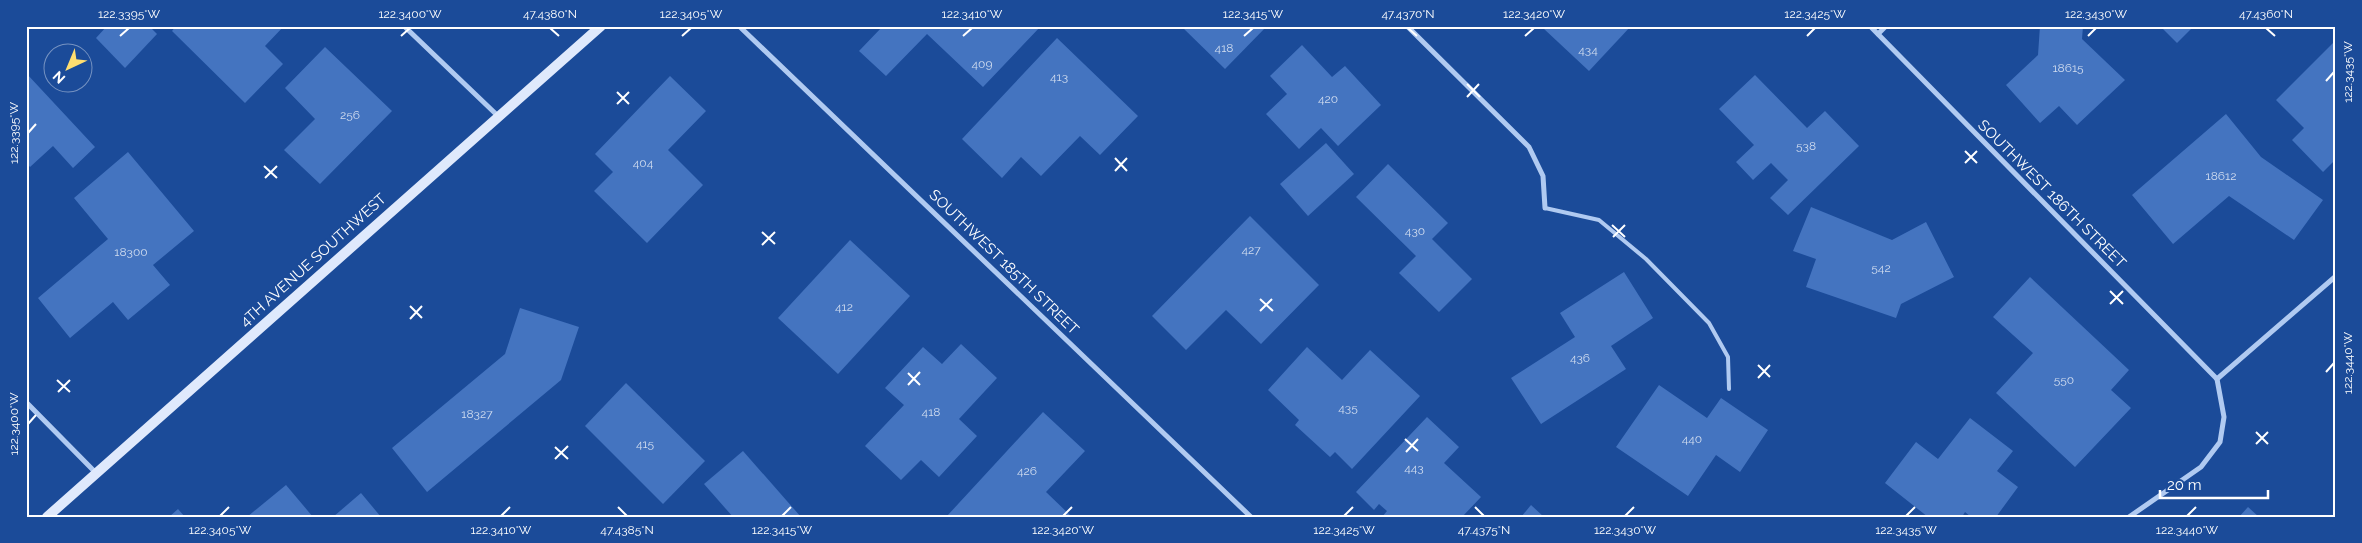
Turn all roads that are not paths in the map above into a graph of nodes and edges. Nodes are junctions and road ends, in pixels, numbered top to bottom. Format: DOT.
graph roads {
  1 [pos="404,26"];
  2 [pos="601,26"];
  3 [pos="739,26"];
  4 [pos="1407,26"];
  5 [pos="1870,26"];
  6 [pos="1886,26"];
  7 [pos="1878,34"];
  8 [pos="498,116"];
  9 [pos="1545,208"];
  10 [pos="2336,276"];
  11 [pos="2217,379"];
  12 [pos="1730,389"];
  13 [pos="26,402"];
  14 [pos="96,473"];
  15 [pos="47,517"];
  16 [pos="1251,517"];
  17 [pos="2129,517"];
  1 -- 8 [label="street"];
  2 -- 8 [label="street, 4TH AVENUE SOUTHWEST"];
  3 -- 16 [label="street, SOUTHWEST 185TH STREET"];
  4 -- 9 [label="street"];
  5 -- 7 [label="street, SOUTHWEST 186TH STREET"];
  6 -- 7 [label="street"];
  7 -- 11 [label="street, SOUTHWEST 186TH STREET"];
  8 -- 14 [label="street, 4TH AVENUE SOUTHWEST"];
  9 -- 12 [label="lane"];
  10 -- 11 [label="street"];
  11 -- 17 [label="street"];
  13 -- 14 [label="street"];
  14 -- 15 [label="street, 4TH AVENUE SOUTHWEST"];
}
